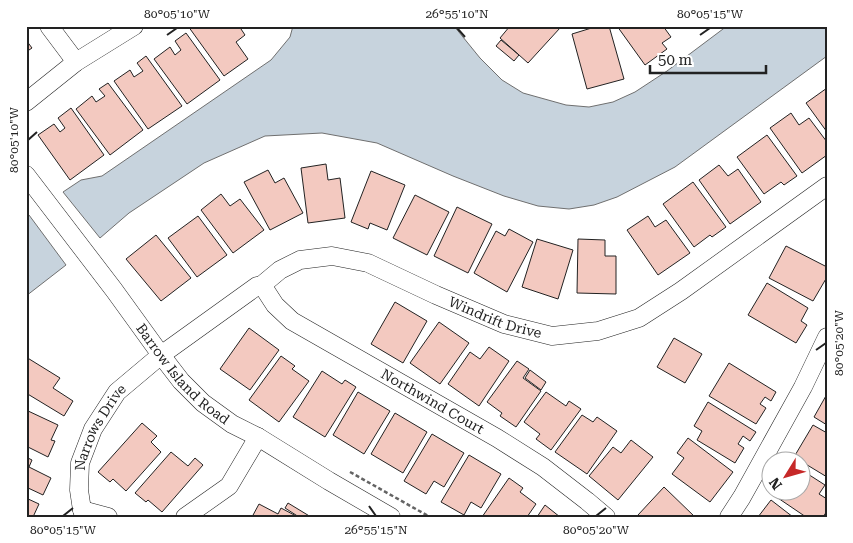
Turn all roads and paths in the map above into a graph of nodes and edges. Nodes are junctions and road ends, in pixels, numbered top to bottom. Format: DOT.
graph roads {
  1 [pos="49,26"];
  2 [pos="134,26"];
  3 [pos="76,62"];
  4 [pos="26,102"];
  5 [pos="26,174"];
  6 [pos="826,188"];
  7 [pos="262,285"];
  8 [pos="827,337"];
  9 [pos="161,355"];
  10 [pos="258,438"];
  11 [pos="78,514"];
  12 [pos="108,517"];
  13 [pos="185,517"];
  14 [pos="391,517"];
  15 [pos="606,517"];
  16 [pos="729,517"];
  1 -- 3 [label="street"];
  2 -- 3 [label="street"];
  3 -- 4 [label="street"];
  5 -- 9 [label="street, Barrow Island Road"];
  6 -- 7 [label="street, Windrift Drive"];
  7 -- 9 [label="street, Windrift Drive"];
  7 -- 15 [label="street, Northwind Court"];
  8 -- 16 [label="street"];
  9 -- 10 [label="street, Barrow Island Road"];
  9 -- 11 [label="street, Narrows Drive"];
  10 -- 13 [label="street"];
  10 -- 14 [label="street, Barrow Island Road"];
  11 -- 12 [label="street"];
}
